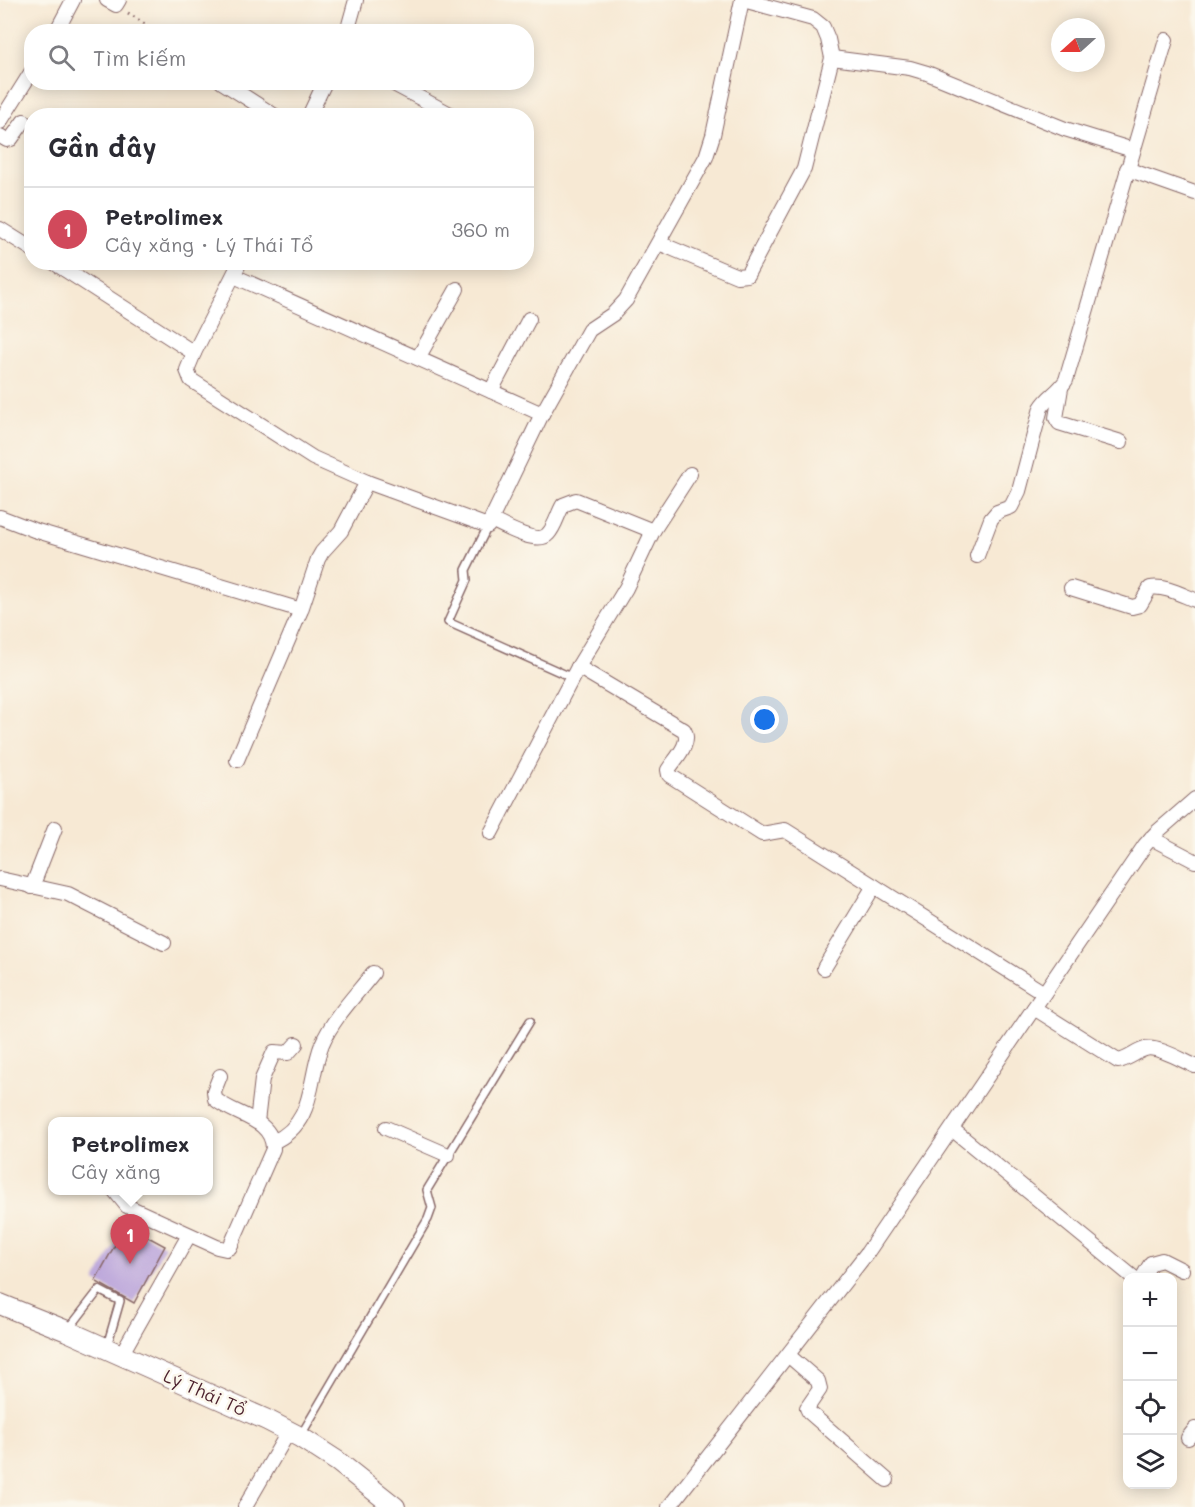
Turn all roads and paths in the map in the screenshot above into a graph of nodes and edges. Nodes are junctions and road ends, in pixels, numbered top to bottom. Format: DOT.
graph roads {
  1 [pos="73,0"];
  2 [pos="356,0"];
  3 [pos="742,0"];
  4 [pos="114,2"];
  5 [pos="60,24"];
  6 [pos="146,24"];
  7 [pos="348,24"];
  8 [pos="1166,40"];
  9 [pos="832,58"];
  10 [pos="24,84"];
  11 [pos="234,90"];
  12 [pos="322,90"];
  13 [pos="405,90"];
  14 [pos="263,108"];
  15 [pos="313,108"];
  16 [pos="439,108"];
  17 [pos="24,121"];
  18 [pos="0,122"];
  19 [pos="0,136"];
  20 [pos="1133,150"];
  21 [pos="1127,169"];
  22 [pos="1195,193"];
  23 [pos="0,229"];
  24 [pos="659,243"];
  25 [pos="24,244"];
  26 [pos="65,270"];
  27 [pos="237,270"];
  28 [pos="234,276"];
  29 [pos="457,289"];
  30 [pos="529,319"];
  31 [pos="194,353"];
  32 [pos="418,358"];
  33 [pos="1061,388"];
  34 [pos="491,391"];
  35 [pos="542,414"];
  36 [pos="1121,442"];
  37 [pos="690,474"];
  38 [pos="367,482"];
  39 [pos="0,517"];
  40 [pos="489,523"];
  41 [pos="653,531"];
  42 [pos="977,556"];
  43 [pos="1071,588"];
  44 [pos="1195,600"];
  45 [pos="300,610"];
  46 [pos="576,672"];
  47 [pos="237,760"];
  48 [pos="1195,799"];
  49 [pos="55,828"];
  50 [pos="491,833"];
  51 [pos="1151,838"];
  52 [pos="1195,861"];
  53 [pos="1,881"];
  54 [pos="874,886"];
  55 [pos="32,887"];
  56 [pos="164,943"];
  57 [pos="824,968"];
  58 [pos="373,973"];
  59 [pos="1044,993"];
  60 [pos="1034,1008"];
  61 [pos="530,1021"];
  62 [pos="296,1044"];
  63 [pos="1195,1066"];
  64 [pos="219,1076"];
  65 [pos="257,1122"];
  66 [pos="386,1128"];
  67 [pos="952,1129"];
  68 [pos="273,1142"];
  69 [pos="448,1155"];
  70 [pos="117,1195"];
  71 [pos="189,1235"];
  72 [pos="1182,1270"];
  73 [pos="1128,1273"];
  74 [pos="1145,1273"];
  75 [pos="0,1304"];
  76 [pos="67,1332"];
  77 [pos="114,1352"];
  78 [pos="788,1355"];
  79 [pos="294,1434"];
  80 [pos="887,1480"];
  81 [pos="245,1507"];
  82 [pos="395,1507"];
  83 [pos="669,1507"];
  1 -- 5 [label="street"];
  2 -- 7 [label="street"];
  3 -- 9 [label="street"];
  3 -- 24 [label="street"];
  4 -- 6 [label="path"];
  8 -- 20 [label="street"];
  9 -- 20 [label="street"];
  9 -- 24 [label="street"];
  10 -- 18 [label="street"];
  11 -- 14 [label="street"];
  12 -- 15 [label="street"];
  13 -- 16 [label="street"];
  17 -- 19 [label="street"];
  20 -- 21 [label="street"];
  21 -- 22 [label="street"];
  21 -- 33 [label="street"];
  23 -- 25 [label="street"];
  24 -- 35 [label="street"];
  26 -- 31 [label="street"];
  27 -- 28 [label="street"];
  28 -- 31 [label="street"];
  28 -- 32 [label="street"];
  29 -- 32 [label="street"];
  30 -- 34 [label="street"];
  31 -- 38 [label="street"];
  32 -- 34 [label="street"];
  33 -- 36 [label="street"];
  33 -- 42 [label="street"];
  34 -- 35 [label="street"];
  35 -- 40 [label="street"];
  37 -- 41 [label="street"];
  38 -- 40 [label="street"];
  38 -- 45 [label="street"];
  39 -- 45 [label="street"];
  40 -- 41 [label="street"];
  40 -- 46 [label="lane"];
  41 -- 46 [label="street"];
  43 -- 44 [label="street"];
  45 -- 47 [label="street"];
  46 -- 50 [label="street"];
  46 -- 54 [label="street"];
  48 -- 51 [label="street"];
  49 -- 55 [label="street"];
  51 -- 52 [label="street"];
  51 -- 59 [label="street"];
  53 -- 55 [label="street"];
  54 -- 57 [label="street"];
  54 -- 59 [label="street"];
  55 -- 56 [label="street"];
  58 -- 68 [label="street"];
  59 -- 60 [label="street"];
  60 -- 63 [label="street"];
  60 -- 67 [label="street"];
  61 -- 69 [label="lane"];
  62 -- 65 [label="street"];
  64 -- 65 [label="street"];
  65 -- 68 [label="street"];
  66 -- 69 [label="street"];
  67 -- 73 [label="street"];
  67 -- 78 [label="street"];
  68 -- 71 [label="street"];
  69 -- 79 [label="lane"];
  70 -- 71 [label="street"];
  71 -- 77 [label="street"];
  72 -- 74 [label="street"];
  75 -- 76 [label="main road, Lý Thái Tổ"];
  76 -- 77 [label="main road, Lý Thái Tổ"];
  76 -- 77 [label="lane"];
  77 -- 79 [label="main road, Lý Thái Tổ"];
  78 -- 80 [label="street"];
  78 -- 83 [label="street"];
  79 -- 81 [label="street"];
  79 -- 82 [label="main road, Lý Thái Tổ"];
}
